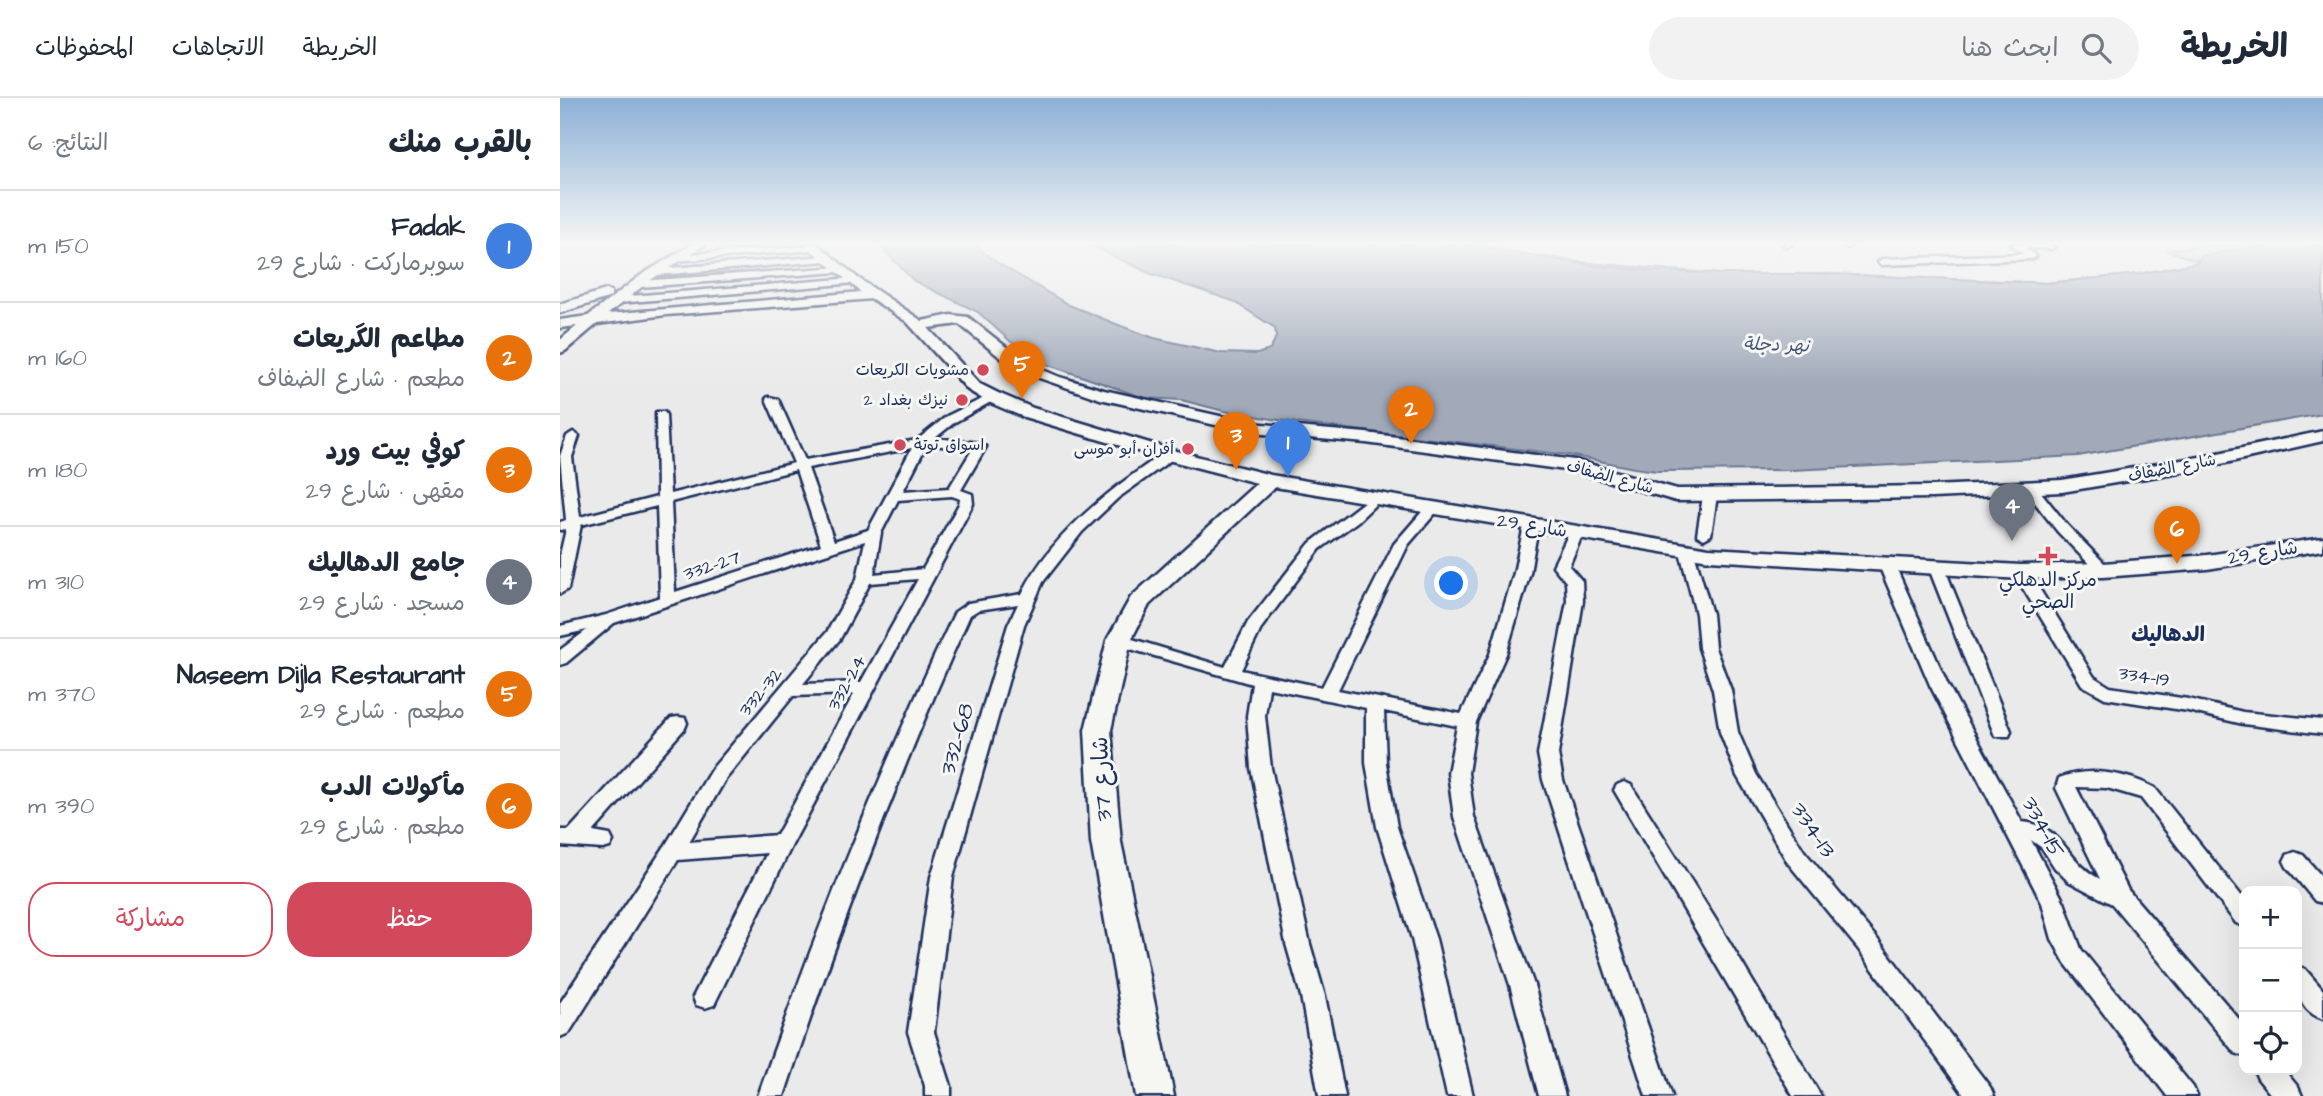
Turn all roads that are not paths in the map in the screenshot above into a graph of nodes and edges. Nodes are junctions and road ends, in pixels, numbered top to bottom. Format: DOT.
graph roads {
  1 [pos="620,291"];
  2 [pos="626,291"];
  3 [pos="650,291"];
  4 [pos="868,291"];
  5 [pos="874,295"];
  6 [pos="612,297"];
  7 [pos="592,320"];
  8 [pos="563,323"];
  9 [pos="918,326"];
  10 [pos="560,348"];
  11 [pos="992,397"];
  12 [pos="772,399"];
  13 [pos="660,415"];
  14 [pos="573,436"];
  15 [pos="2323,436"];
  16 [pos="923,441"];
  17 [pos="1170,456"];
  18 [pos="563,460"];
  19 [pos="801,465"];
  20 [pos="1271,481"];
  21 [pos="2031,489"];
  22 [pos="953,492"];
  23 [pos="893,496"];
  24 [pos="1710,496"];
  25 [pos="1373,499"];
  26 [pos="666,500"];
  27 [pos="1432,509"];
  28 [pos="567,526"];
  29 [pos="1531,526"];
  30 [pos="874,533"];
  31 [pos="1576,533"];
  32 [pos="1704,535"];
  33 [pos="2323,544"];
  34 [pos="829,547"];
  35 [pos="563,552"];
  36 [pos="1687,552"];
  37 [pos="1886,563"];
  38 [pos="1936,566"];
  39 [pos="2102,570"];
  40 [pos="2021,572"];
  41 [pos="930,573"];
  42 [pos="865,579"];
  43 [pos="560,589"];
  44 [pos="1027,598"];
  45 [pos="668,601"];
  46 [pos="610,619"];
  47 [pos="560,631"];
  48 [pos="1119,640"];
  49 [pos="560,659"];
  50 [pos="1230,674"];
  51 [pos="1261,680"];
  52 [pos="868,688"];
  53 [pos="790,690"];
  54 [pos="1328,692"];
  55 [pos="1376,702"];
  56 [pos="1468,722"];
  57 [pos="678,723"];
  58 [pos="2323,727"];
  59 [pos="2002,731"];
  60 [pos="1623,790"];
  61 [pos="2015,830"];
  62 [pos="567,838"];
  63 [pos="603,841"];
  64 [pos="783,843"];
  65 [pos="672,852"];
  66 [pos="2295,861"];
  67 [pos="2323,894"];
  68 [pos="2120,897"];
  69 [pos="2239,910"];
  70 [pos="2302,983"];
  71 [pos="705,997"];
  72 [pos="2323,1008"];
  73 [pos="560,1025"];
  74 [pos="2239,1038"];
  75 [pos="2271,1075"];
  76 [pos="771,1096"];
  77 [pos="938,1096"];
  78 [pos="1155,1096"];
  79 [pos="1332,1096"];
  80 [pos="1460,1096"];
  81 [pos="1552,1096"];
  82 [pos="1659,1096"];
  83 [pos="1808,1096"];
  84 [pos="1981,1096"];
  85 [pos="2184,1096"];
  86 [pos="2289,1096"];
  1 -- 6 [label="street"];
  2 -- 6 [label="street"];
  3 -- 6 [label="street"];
  4 -- 5 [label="street, شارع 29"];
  5 -- 7 [label="street"];
  5 -- 9 [label="street, شارع 29"];
  6 -- 7 [label="street"];
  6 -- 8 [label="street"];
  7 -- 8 [label="street"];
  7 -- 10 [label="street"];
  9 -- 11 [label="street, شارع 29"];
  9 -- 24 [label="street, شارع الضفاف"];
  11 -- 16 [label="street, 332-32"];
  11 -- 17 [label="street, شارع 29"];
  12 -- 19 [label="street"];
  13 -- 26 [label="street"];
  14 -- 18 [label="street"];
  15 -- 21 [label="street, شارع الضفاف"];
  16 -- 19 [label="street"];
  16 -- 22 [label="street"];
  16 -- 23 [label="street, 332-32"];
  17 -- 20 [label="street, شارع 29"];
  17 -- 44 [label="street, 332-68"];
  18 -- 28 [label="street"];
  19 -- 26 [label="street"];
  19 -- 34 [label="street"];
  20 -- 25 [label="street, شارع 29"];
  20 -- 48 [label="street, شارع 37"];
  21 -- 24 [label="street, شارع الضفاف"];
  21 -- 39 [label="street"];
  22 -- 23 [label="street"];
  22 -- 41 [label="street, 332-24"];
  23 -- 30 [label="street, 332-32"];
  24 -- 32 [label="street"];
  25 -- 27 [label="street, شارع 29"];
  25 -- 50 [label="street"];
  26 -- 28 [label="street"];
  26 -- 45 [label="street"];
  27 -- 29 [label="street, شارع 29"];
  27 -- 54 [label="street"];
  28 -- 35 [label="street"];
  29 -- 31 [label="street, شارع 29"];
  29 -- 56 [label="street"];
  30 -- 34 [label="street, 332-27"];
  30 -- 42 [label="street, 332-32"];
  31 -- 36 [label="street, شارع 29"];
  31 -- 82 [label="street"];
  33 -- 39 [label="street, شارع 29"];
  34 -- 45 [label="street, 332-27"];
  35 -- 43 [label="street"];
  36 -- 37 [label="street, شارع 29"];
  36 -- 84 [label="street, 334-13"];
  37 -- 38 [label="street, شارع 29"];
  37 -- 61 [label="street, 334-15"];
  38 -- 40 [label="street, شارع 29"];
  38 -- 59 [label="street"];
  39 -- 40 [label="street, شارع 29"];
  40 -- 58 [label="street, 334-19"];
  41 -- 42 [label="street"];
  41 -- 52 [label="street, 332-24"];
  42 -- 53 [label="street, 332-32"];
  44 -- 76 [label="street"];
  44 -- 77 [label="street, 332-68"];
  45 -- 46 [label="street, 332-27"];
  46 -- 47 [label="street, 332-27"];
  46 -- 49 [label="street"];
  48 -- 50 [label="street"];
  48 -- 78 [label="street, شارع 37"];
  50 -- 51 [label="street"];
  51 -- 54 [label="street"];
  51 -- 79 [label="street"];
  52 -- 53 [label="street"];
  52 -- 64 [label="street, 332-24"];
  53 -- 65 [label="street, 332-32"];
  54 -- 55 [label="street"];
  55 -- 56 [label="street"];
  55 -- 80 [label="street"];
  56 -- 81 [label="street"];
  57 -- 62 [label="street"];
  60 -- 83 [label="street"];
  61 -- 68 [label="street"];
  61 -- 85 [label="street, 334-15"];
  62 -- 63 [label="street"];
  64 -- 65 [label="street"];
  64 -- 71 [label="street, 332-24"];
  65 -- 73 [label="street, 332-32"];
  66 -- 67 [label="street"];
  68 -- 69 [label="street"];
  68 -- 74 [label="street"];
  70 -- 72 [label="street"];
  75 -- 86 [label="street"];
}
